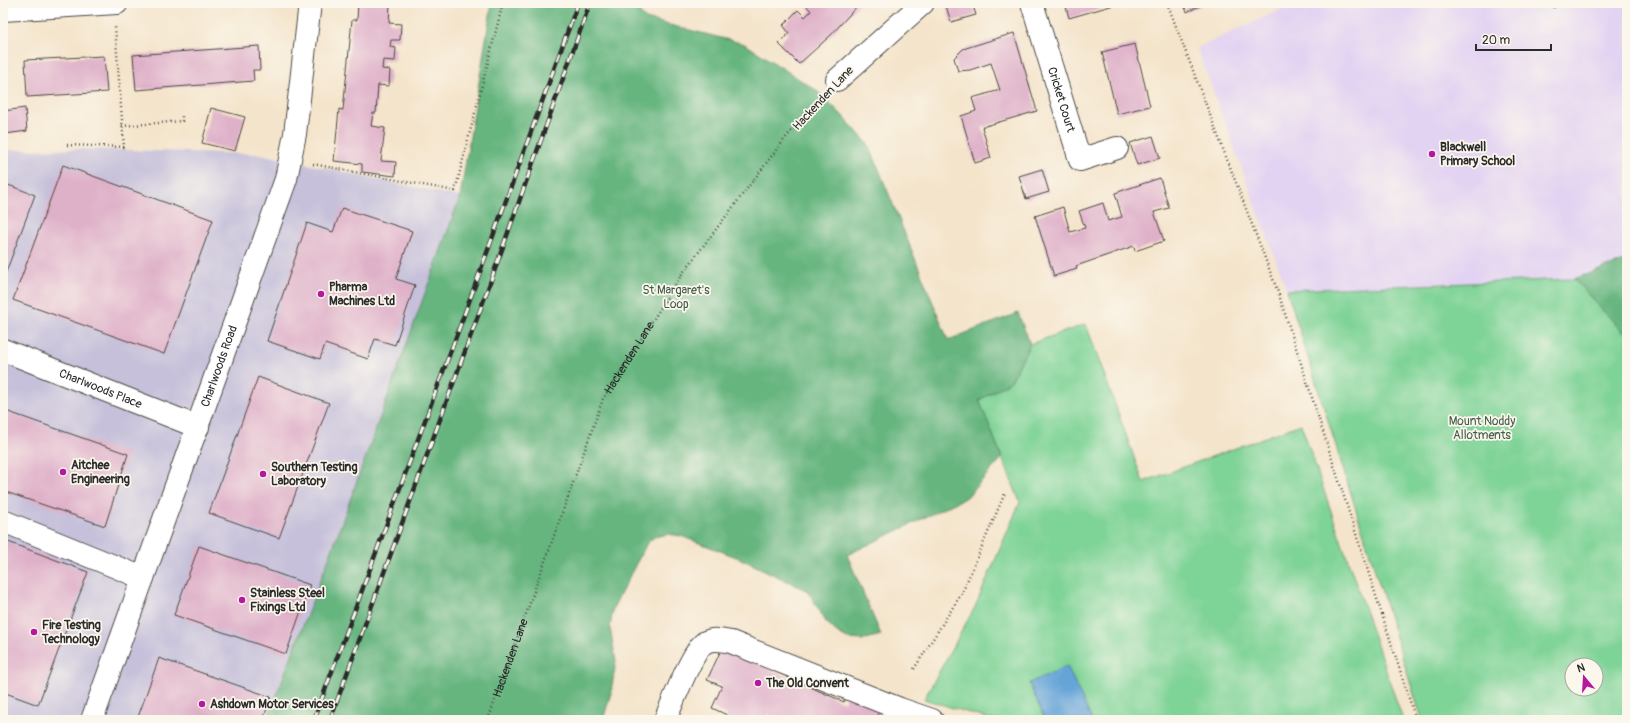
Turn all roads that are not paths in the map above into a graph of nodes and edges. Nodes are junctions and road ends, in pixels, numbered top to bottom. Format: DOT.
graph roads {
  1 [pos="113,3"];
  2 [pos="117,3"];
  3 [pos="310,3"];
  4 [pos="922,3"];
  5 [pos="1032,3"];
  6 [pos="65,4"];
  7 [pos="3,10"];
  8 [pos="837,80"];
  9 [pos="1117,148"];
  10 [pos="3,350"];
  11 [pos="198,427"];
  12 [pos="3,521"];
  13 [pos="143,578"];
  14 [pos="92,720"];
  15 [pos="665,720"];
  16 [pos="932,720"];
  1 -- 2 [label="street"];
  1 -- 6 [label="street"];
  3 -- 11 [label="street, Charlwoods Road"];
  4 -- 8 [label="street, Hackenden Lane"];
  5 -- 9 [label="street, Cricket Court"];
  6 -- 7 [label="street"];
  10 -- 11 [label="street, Charlwoods Place"];
  11 -- 13 [label="street, Charlwoods Road"];
  12 -- 13 [label="street"];
  13 -- 14 [label="street, Charlwoods Road"];
  15 -- 16 [label="street"];
}
